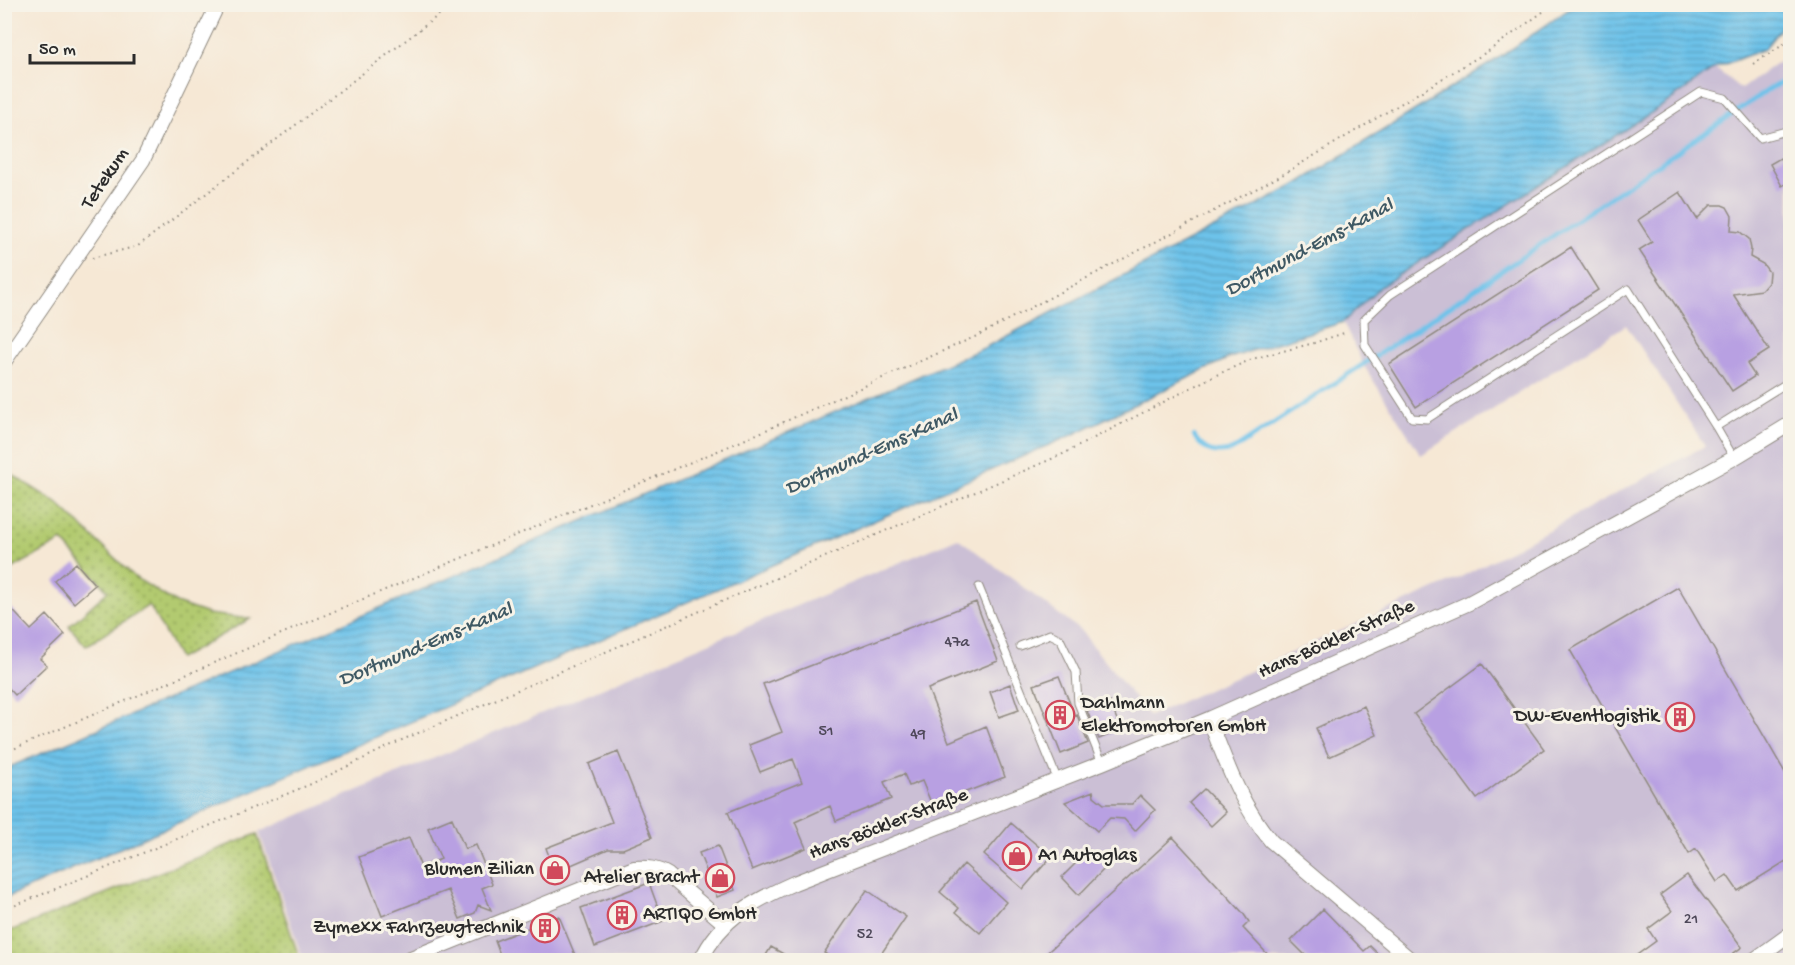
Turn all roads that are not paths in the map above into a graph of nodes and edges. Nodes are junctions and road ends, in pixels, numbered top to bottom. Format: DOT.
graph roads {
  1 [pos="218,4"];
  2 [pos="1791,130"];
  3 [pos="4,362"];
  4 [pos="1791,381"];
  5 [pos="1791,424"];
  6 [pos="1716,427"];
  7 [pos="1734,458"];
  8 [pos="979,587"];
  9 [pos="1020,646"];
  10 [pos="1209,719"];
  11 [pos="1102,764"];
  12 [pos="1059,781"];
  13 [pos="725,924"];
  14 [pos="1791,934"];
  15 [pos="406,960"];
  16 [pos="701,960"];
  17 [pos="1411,960"];
  18 [pos="1755,960"];
  1 -- 3 [label="street, Tetekum"];
  2 -- 6 [label="lane"];
  4 -- 6 [label="lane"];
  5 -- 7 [label="street, Hans-Böckler-Straße"];
  6 -- 7 [label="lane"];
  7 -- 10 [label="street, Hans-Böckler-Straße"];
  8 -- 12 [label="lane"];
  9 -- 11 [label="lane"];
  10 -- 11 [label="street, Hans-Böckler-Straße"];
  10 -- 17 [label="street"];
  11 -- 12 [label="street, Hans-Böckler-Straße"];
  12 -- 13 [label="street, Hans-Böckler-Straße"];
  13 -- 15 [label="street"];
  13 -- 16 [label="street, Hans-Böckler-Straße"];
  14 -- 18 [label="street"];
}
